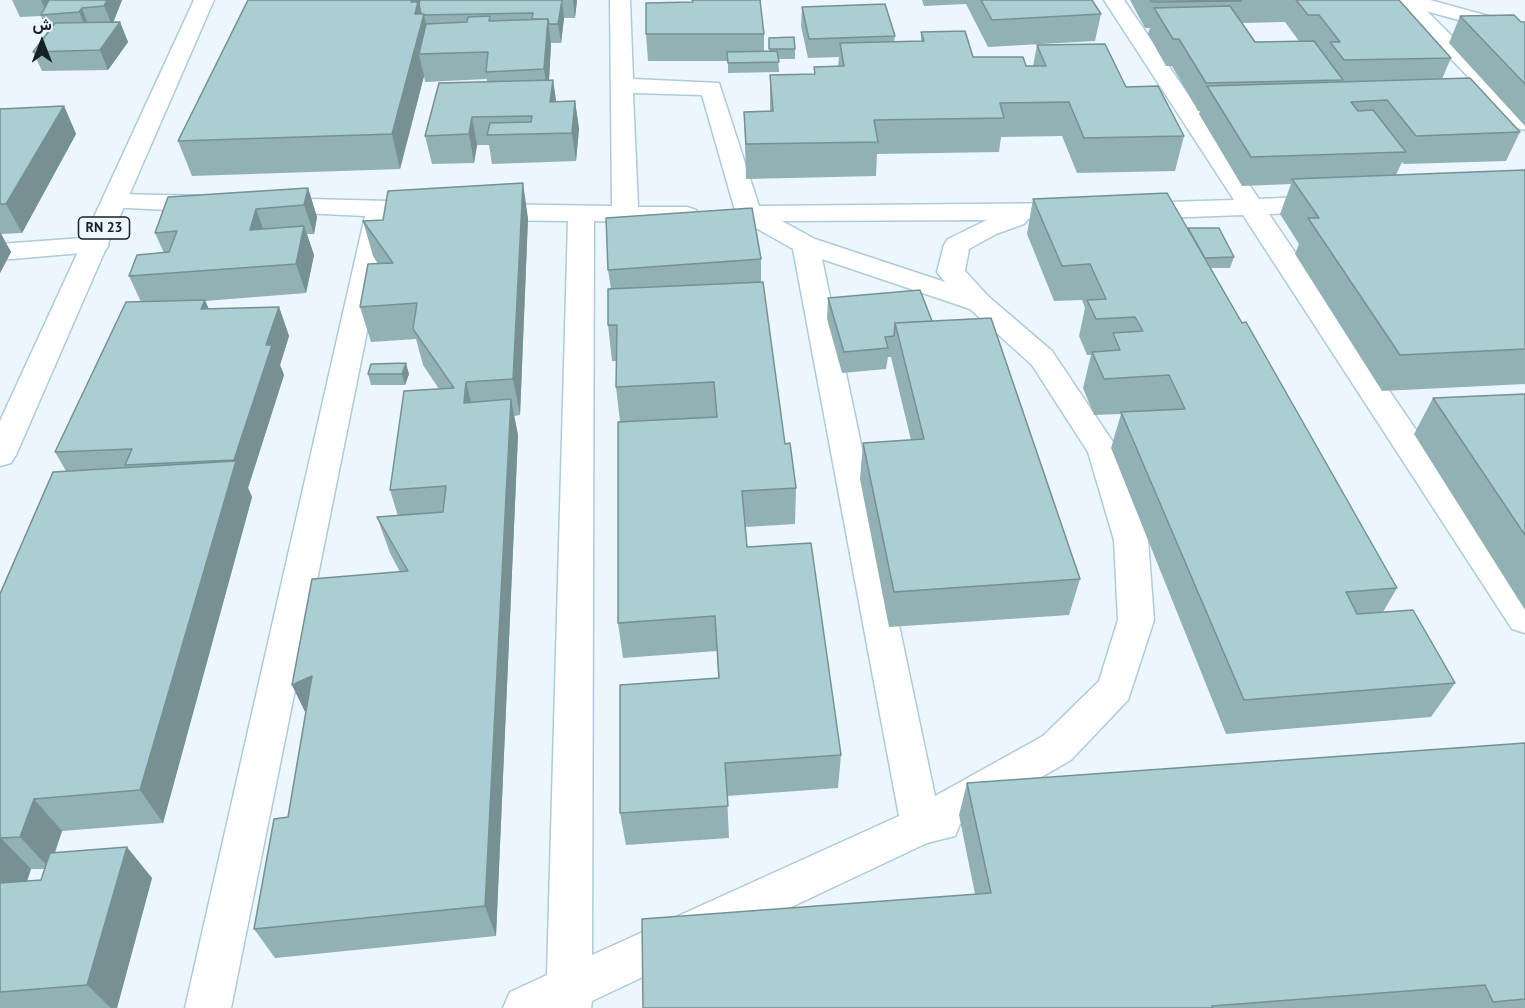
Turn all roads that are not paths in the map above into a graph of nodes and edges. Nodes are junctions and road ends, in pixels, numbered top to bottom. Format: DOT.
graph roads {
  1 [pos="204,0"];
  2 [pos="620,0"];
  3 [pos="1114,0"];
  4 [pos="1406,0"];
  5 [pos="1472,0"];
  6 [pos="1525,14"];
  7 [pos="1525,32"];
  8 [pos="623,86"];
  9 [pos="1525,123"];
  10 [pos="116,202"];
  11 [pos="1348,204"];
  12 [pos="1254,207"];
  13 [pos="379,209"];
  14 [pos="1041,212"];
  15 [pos="581,214"];
  16 [pos="730,214"];
  17 [pos="625,215"];
  18 [pos="96,245"];
  19 [pos="806,245"];
  20 [pos="0,252"];
  21 [pos="980,303"];
  22 [pos="1437,433"];
  23 [pos="1404,436"];
  24 [pos="0,455"];
  25 [pos="1525,619"];
  26 [pos="1012,815"];
  27 [pos="921,825"];
  28 [pos="570,998"];
  29 [pos="208,1008"];
  30 [pos="526,1008"];
  1 -- 10 [label="street, RN 23"];
  2 -- 8 [label="street"];
  3 -- 12 [label="street"];
  4 -- 7 [label="street"];
  4 -- 9 [label="street"];
  5 -- 6 [label="street"];
  8 -- 16 [label="street"];
  8 -- 17 [label="street"];
  10 -- 13 [label="street"];
  10 -- 18 [label="street, RN 23"];
  11 -- 12 [label="street"];
  12 -- 14 [label="street"];
  12 -- 23 [label="street"];
  13 -- 15 [label="street"];
  13 -- 29 [label="street"];
  14 -- 16 [label="street"];
  14 -- 21 [label="street"];
  15 -- 17 [label="street"];
  15 -- 28 [label="street"];
  16 -- 17 [label="street"];
  16 -- 19 [label="street"];
  18 -- 20 [label="street"];
  18 -- 24 [label="street, RN 23"];
  19 -- 21 [label="street"];
  19 -- 27 [label="street"];
  21 -- 27 [label="street"];
  22 -- 23 [label="street"];
  23 -- 25 [label="street"];
  26 -- 27 [label="street"];
  27 -- 28 [label="street"];
  28 -- 30 [label="street"];
}
